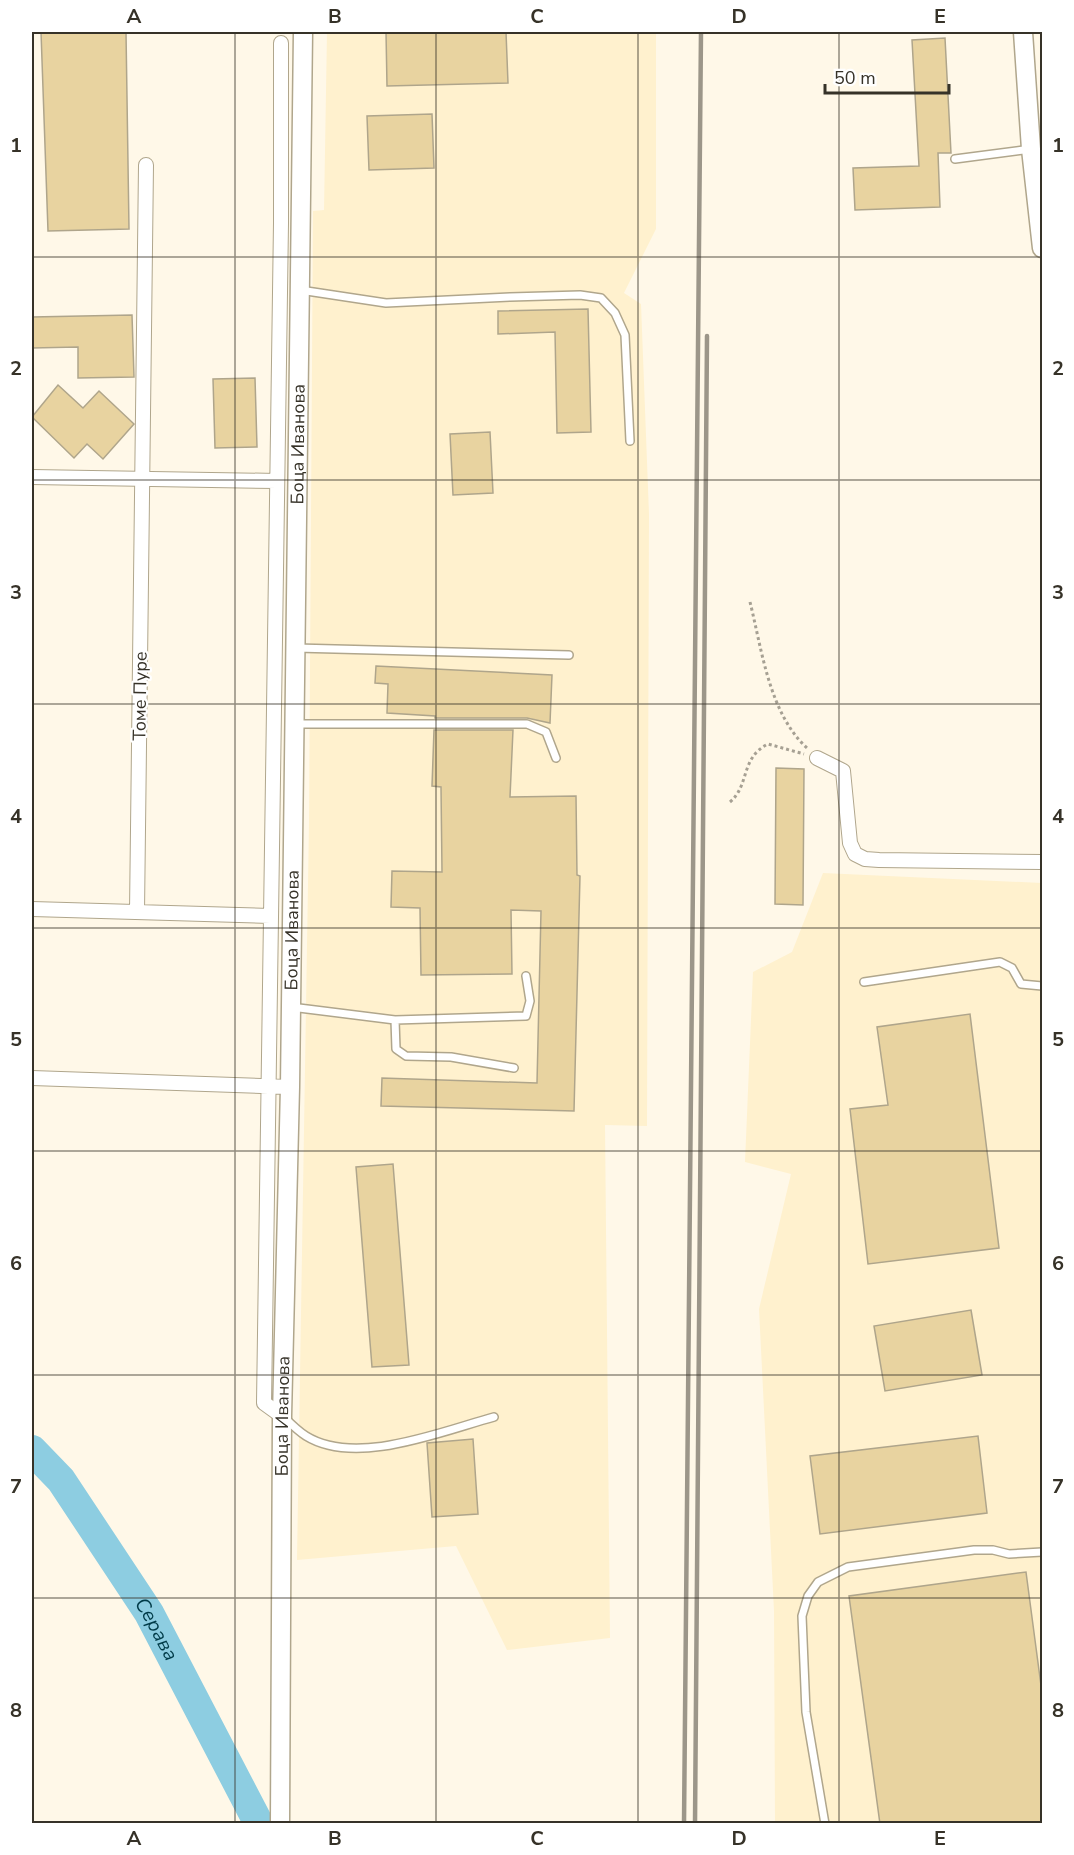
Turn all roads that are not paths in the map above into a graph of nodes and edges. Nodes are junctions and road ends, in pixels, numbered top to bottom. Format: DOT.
graph roads {
  1 [pos="1023,32"];
  2 [pos="301,34"];
  3 [pos="281,43"];
  4 [pos="1031,149"];
  5 [pos="955,159"];
  6 [pos="146,165"];
  7 [pos="1042,248"];
  8 [pos="300,290"];
  9 [pos="630,441"];
  10 [pos="32,477"];
  11 [pos="144,479"];
  12 [pos="277,481"];
  13 [pos="274,620"];
  14 [pos="295,620"];
  15 [pos="294,648"];
  16 [pos="569,656"];
  17 [pos="294,724"];
  18 [pos="556,758"];
  19 [pos="817,758"];
  20 [pos="1042,862"];
  21 [pos="32,909"];
  22 [pos="137,912"];
  23 [pos="270,916"];
  24 [pos="526,976"];
  25 [pos="864,982"];
  26 [pos="1042,986"];
  27 [pos="291,1007"];
  28 [pos="394,1020"];
  29 [pos="514,1068"];
  30 [pos="32,1078"];
  31 [pos="268,1085"];
  32 [pos="290,1087"];
  33 [pos="282,1416"];
  34 [pos="494,1417"];
  35 [pos="1042,1552"];
  36 [pos="280,1820"];
  37 [pos="825,1824"];
  1 -- 4 [label="street"];
  2 -- 8 [label="street, Боца Иванова"];
  3 -- 12 [label="street"];
  4 -- 5 [label="lane"];
  4 -- 7 [label="street"];
  6 -- 11 [label="street, Томе Пуре"];
  8 -- 9 [label="lane"];
  8 -- 14 [label="street, Боца Иванова"];
  10 -- 11 [label="street"];
  11 -- 12 [label="street"];
  11 -- 22 [label="street, Томе Пуре"];
  12 -- 13 [label="street"];
  13 -- 14 [label="street"];
  13 -- 23 [label="street"];
  14 -- 15 [label="street, Боца Иванова"];
  15 -- 16 [label="lane"];
  15 -- 17 [label="street, Боца Иванова"];
  17 -- 18 [label="lane"];
  17 -- 27 [label="street, Боца Иванова"];
  19 -- 20 [label="street"];
  21 -- 22 [label="street"];
  22 -- 23 [label="street"];
  23 -- 31 [label="street"];
  24 -- 28 [label="lane"];
  25 -- 26 [label="lane"];
  27 -- 28 [label="lane"];
  27 -- 32 [label="street, Боца Иванова"];
  28 -- 29 [label="lane"];
  30 -- 31 [label="street"];
  31 -- 32 [label="street"];
  31 -- 33 [label="street"];
  32 -- 33 [label="street, Боца Иванова"];
  33 -- 34 [label="lane"];
  33 -- 36 [label="street, Боца Иванова"];
  35 -- 37 [label="lane"];
}
